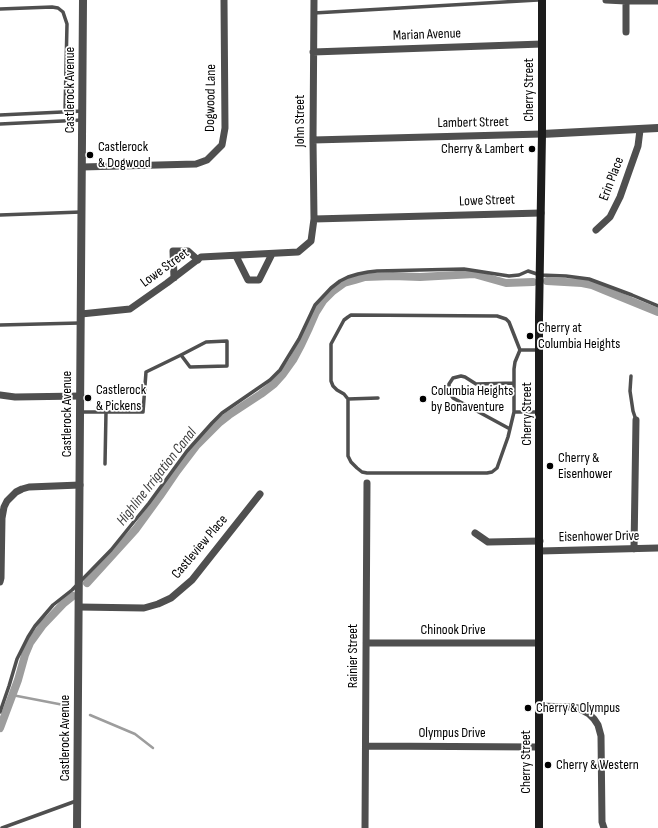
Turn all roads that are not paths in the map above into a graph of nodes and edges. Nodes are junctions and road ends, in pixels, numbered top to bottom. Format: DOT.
graph roads {
  1 [pos="83,0"];
  2 [pos="224,0"];
  3 [pos="314,0"];
  4 [pos="538,0"];
  5 [pos="542,0"];
  6 [pos="606,0"];
  7 [pos="658,0"];
  8 [pos="626,1"];
  9 [pos="0,9"];
  10 [pos="314,13"];
  11 [pos="626,32"];
  12 [pos="542,44"];
  13 [pos="313,52"];
  14 [pos="64,112"];
  15 [pos="0,115"];
  16 [pos="83,115"];
  17 [pos="0,124"];
  18 [pos="658,128"];
  19 [pos="640,130"];
  20 [pos="542,134"];
  21 [pos="313,140"];
  22 [pos="82,167"];
  23 [pos="82,212"];
  24 [pos="541,213"];
  25 [pos="0,215"];
  26 [pos="314,219"];
  27 [pos="596,230"];
  28 [pos="311,241"];
  29 [pos="272,254"];
  30 [pos="236,256"];
  31 [pos="198,260"];
  32 [pos="540,275"];
  33 [pos="174,278"];
  34 [pos="658,306"];
  35 [pos="81,318"];
  36 [pos="0,325"];
  37 [pos="520,350"];
  38 [pos="540,350"];
  39 [pos="181,355"];
  40 [pos="631,376"];
  41 [pos="514,383"];
  42 [pos="0,395"];
  43 [pos="80,396"];
  44 [pos="378,398"];
  45 [pos="348,399"];
  46 [pos="80,412"];
  47 [pos="106,412"];
  48 [pos="514,412"];
  49 [pos="540,412"];
  50 [pos="636,420"];
  51 [pos="510,429"];
  52 [pos="105,464"];
  53 [pos="367,483"];
  54 [pos="80,485"];
  55 [pos="260,494"];
  56 [pos="475,533"];
  57 [pos="540,541"];
  58 [pos="658,548"];
  59 [pos="634,549"];
  60 [pos="540,551"];
  61 [pos="0,582"];
  62 [pos="79,582"];
  63 [pos="79,607"];
  64 [pos="366,643"];
  65 [pos="539,643"];
  66 [pos="539,706"];
  67 [pos="0,712"];
  68 [pos="366,746"];
  69 [pos="538,747"];
  70 [pos="78,800"];
  71 [pos="2,828"];
  72 [pos="77,828"];
  73 [pos="365,828"];
  74 [pos="539,828"];
  75 [pos="604,828"];
  1 -- 16 [label="street, Castlerock Avenue"];
  2 -- 22 [label="street, Dogwood Lane"];
  3 -- 10 [label="street, John Street"];
  4 -- 10 [label="lane"];
  5 -- 12 [label="main road, Cherry Street"];
  6 -- 8 [label="street"];
  7 -- 8 [label="street"];
  8 -- 11 [label="street"];
  9 -- 14 [label="lane"];
  10 -- 13 [label="street, John Street"];
  12 -- 13 [label="street, Marian Avenue"];
  12 -- 20 [label="main road, Cherry Street"];
  13 -- 21 [label="street, John Street"];
  14 -- 15 [label="lane"];
  14 -- 16 [label="lane"];
  16 -- 17 [label="lane"];
  16 -- 22 [label="street, Castlerock Avenue"];
  18 -- 19 [label="street, Lambert Street"];
  19 -- 20 [label="street, Lambert Street"];
  19 -- 27 [label="street, Erin Place"];
  20 -- 21 [label="street, Lambert Street"];
  20 -- 24 [label="main road, Cherry Street"];
  21 -- 26 [label="street, John Street"];
  22 -- 23 [label="street, Castlerock Avenue"];
  23 -- 25 [label="lane"];
  23 -- 35 [label="street, Castlerock Avenue"];
  24 -- 26 [label="street, Lowe Street"];
  24 -- 32 [label="main road, Cherry Street"];
  26 -- 28 [label="street, John Street"];
  28 -- 29 [label="street, Lowe Street"];
  29 -- 30 [label="street, Lowe Street"];
  29 -- 30 [label="street"];
  30 -- 31 [label="street, Lowe Street"];
  31 -- 33 [label="street, Lowe Street"];
  31 -- 33 [label="street"];
  32 -- 34 [label="lane"];
  32 -- 38 [label="main road, Cherry Street"];
  32 -- 62 [label="lane"];
  33 -- 35 [label="street, Lowe Street"];
  35 -- 36 [label="lane"];
  35 -- 43 [label="street, Castlerock Avenue"];
  37 -- 38 [label="lane"];
  37 -- 41 [label="lane"];
  37 -- 45 [label="lane"];
  38 -- 49 [label="main road, Cherry Street"];
  39 -- 39 [label="lane"];
  39 -- 47 [label="lane"];
  40 -- 50 [label="lane"];
  41 -- 48 [label="lane"];
  41 -- 51 [label="lane"];
  42 -- 43 [label="street"];
  43 -- 46 [label="street, Castlerock Avenue"];
  44 -- 45 [label="lane"];
  45 -- 51 [label="lane"];
  46 -- 47 [label="lane"];
  46 -- 54 [label="street, Castlerock Avenue"];
  47 -- 52 [label="lane"];
  48 -- 49 [label="lane"];
  48 -- 51 [label="lane"];
  49 -- 57 [label="main road, Cherry Street"];
  50 -- 59 [label="street"];
  53 -- 64 [label="street, Rainier Street"];
  54 -- 61 [label="street"];
  54 -- 62 [label="street, Castlerock Avenue"];
  55 -- 63 [label="street, Castleview Place"];
  56 -- 57 [label="street"];
  57 -- 60 [label="main road, Cherry Street"];
  58 -- 59 [label="street, Eisenhower Drive"];
  59 -- 60 [label="street, Eisenhower Drive"];
  60 -- 65 [label="main road, Cherry Street"];
  62 -- 63 [label="street, Castlerock Avenue"];
  62 -- 67 [label="lane"];
  63 -- 70 [label="street, Castlerock Avenue"];
  64 -- 65 [label="street, Chinook Drive"];
  64 -- 68 [label="street, Rainier Street"];
  65 -- 66 [label="main road, Cherry Street"];
  66 -- 69 [label="main road, Cherry Street"];
  66 -- 75 [label="street"];
  68 -- 69 [label="street, Olympus Drive"];
  68 -- 73 [label="street, Rainier Street"];
  69 -- 74 [label="main road, Cherry Street"];
  70 -- 71 [label="lane"];
  70 -- 72 [label="street, Castlerock Avenue"];
}
